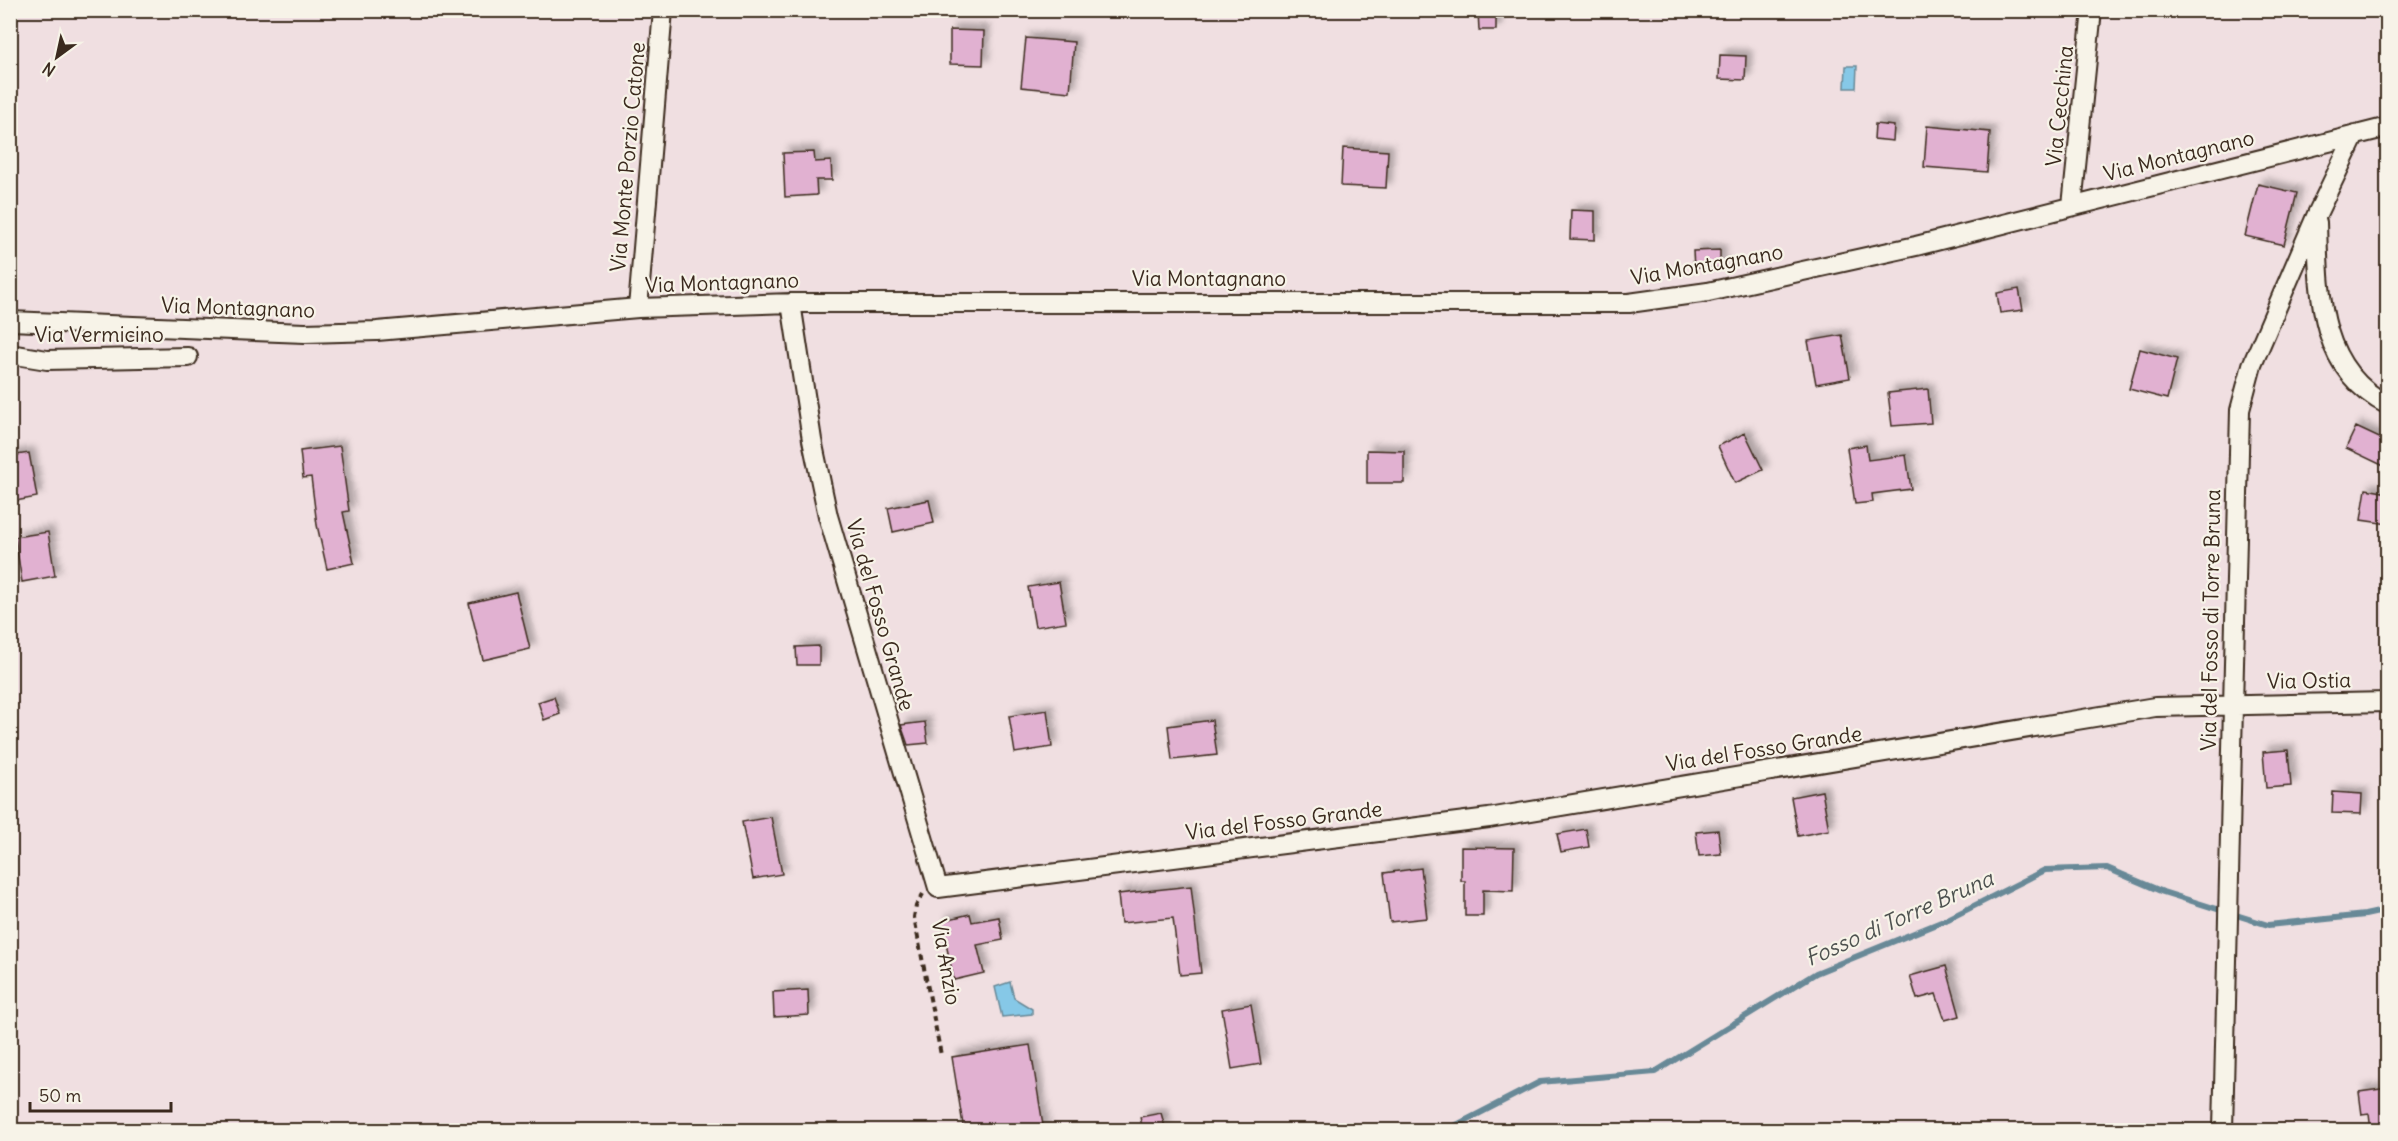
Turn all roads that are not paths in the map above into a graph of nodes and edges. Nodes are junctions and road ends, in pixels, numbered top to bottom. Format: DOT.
graph roads {
  1 [pos="663,10"];
  2 [pos="2092,10"];
  3 [pos="2388,127"];
  4 [pos="2355,135"];
  5 [pos="2072,206"];
  6 [pos="2317,214"];
  7 [pos="791,303"];
  8 [pos="638,308"];
  9 [pos="10,321"];
  10 [pos="10,354"];
  11 [pos="188,357"];
  12 [pos="2388,405"];
  13 [pos="2388,702"];
  14 [pos="2232,705"];
  15 [pos="2223,1131"];
  1 -- 8 [label="street, Via Monte Porzio Catone"];
  2 -- 5 [label="street, Via Cecchina"];
  3 -- 4 [label="street, Via Montagnano"];
  4 -- 5 [label="street, Via Montagnano"];
  4 -- 6 [label="street, Via del Fosso di Torre Bruna"];
  5 -- 7 [label="street, Via Montagnano"];
  6 -- 12 [label="street"];
  6 -- 14 [label="street, Via del Fosso di Torre Bruna"];
  7 -- 8 [label="street, Via Montagnano"];
  7 -- 14 [label="street, Via del Fosso Grande"];
  8 -- 9 [label="street, Via Montagnano"];
  10 -- 11 [label="street, Via Vermicino"];
  13 -- 14 [label="street, Via Ostia"];
  14 -- 15 [label="street, Via del Fosso di Torre Bruna"];
}
